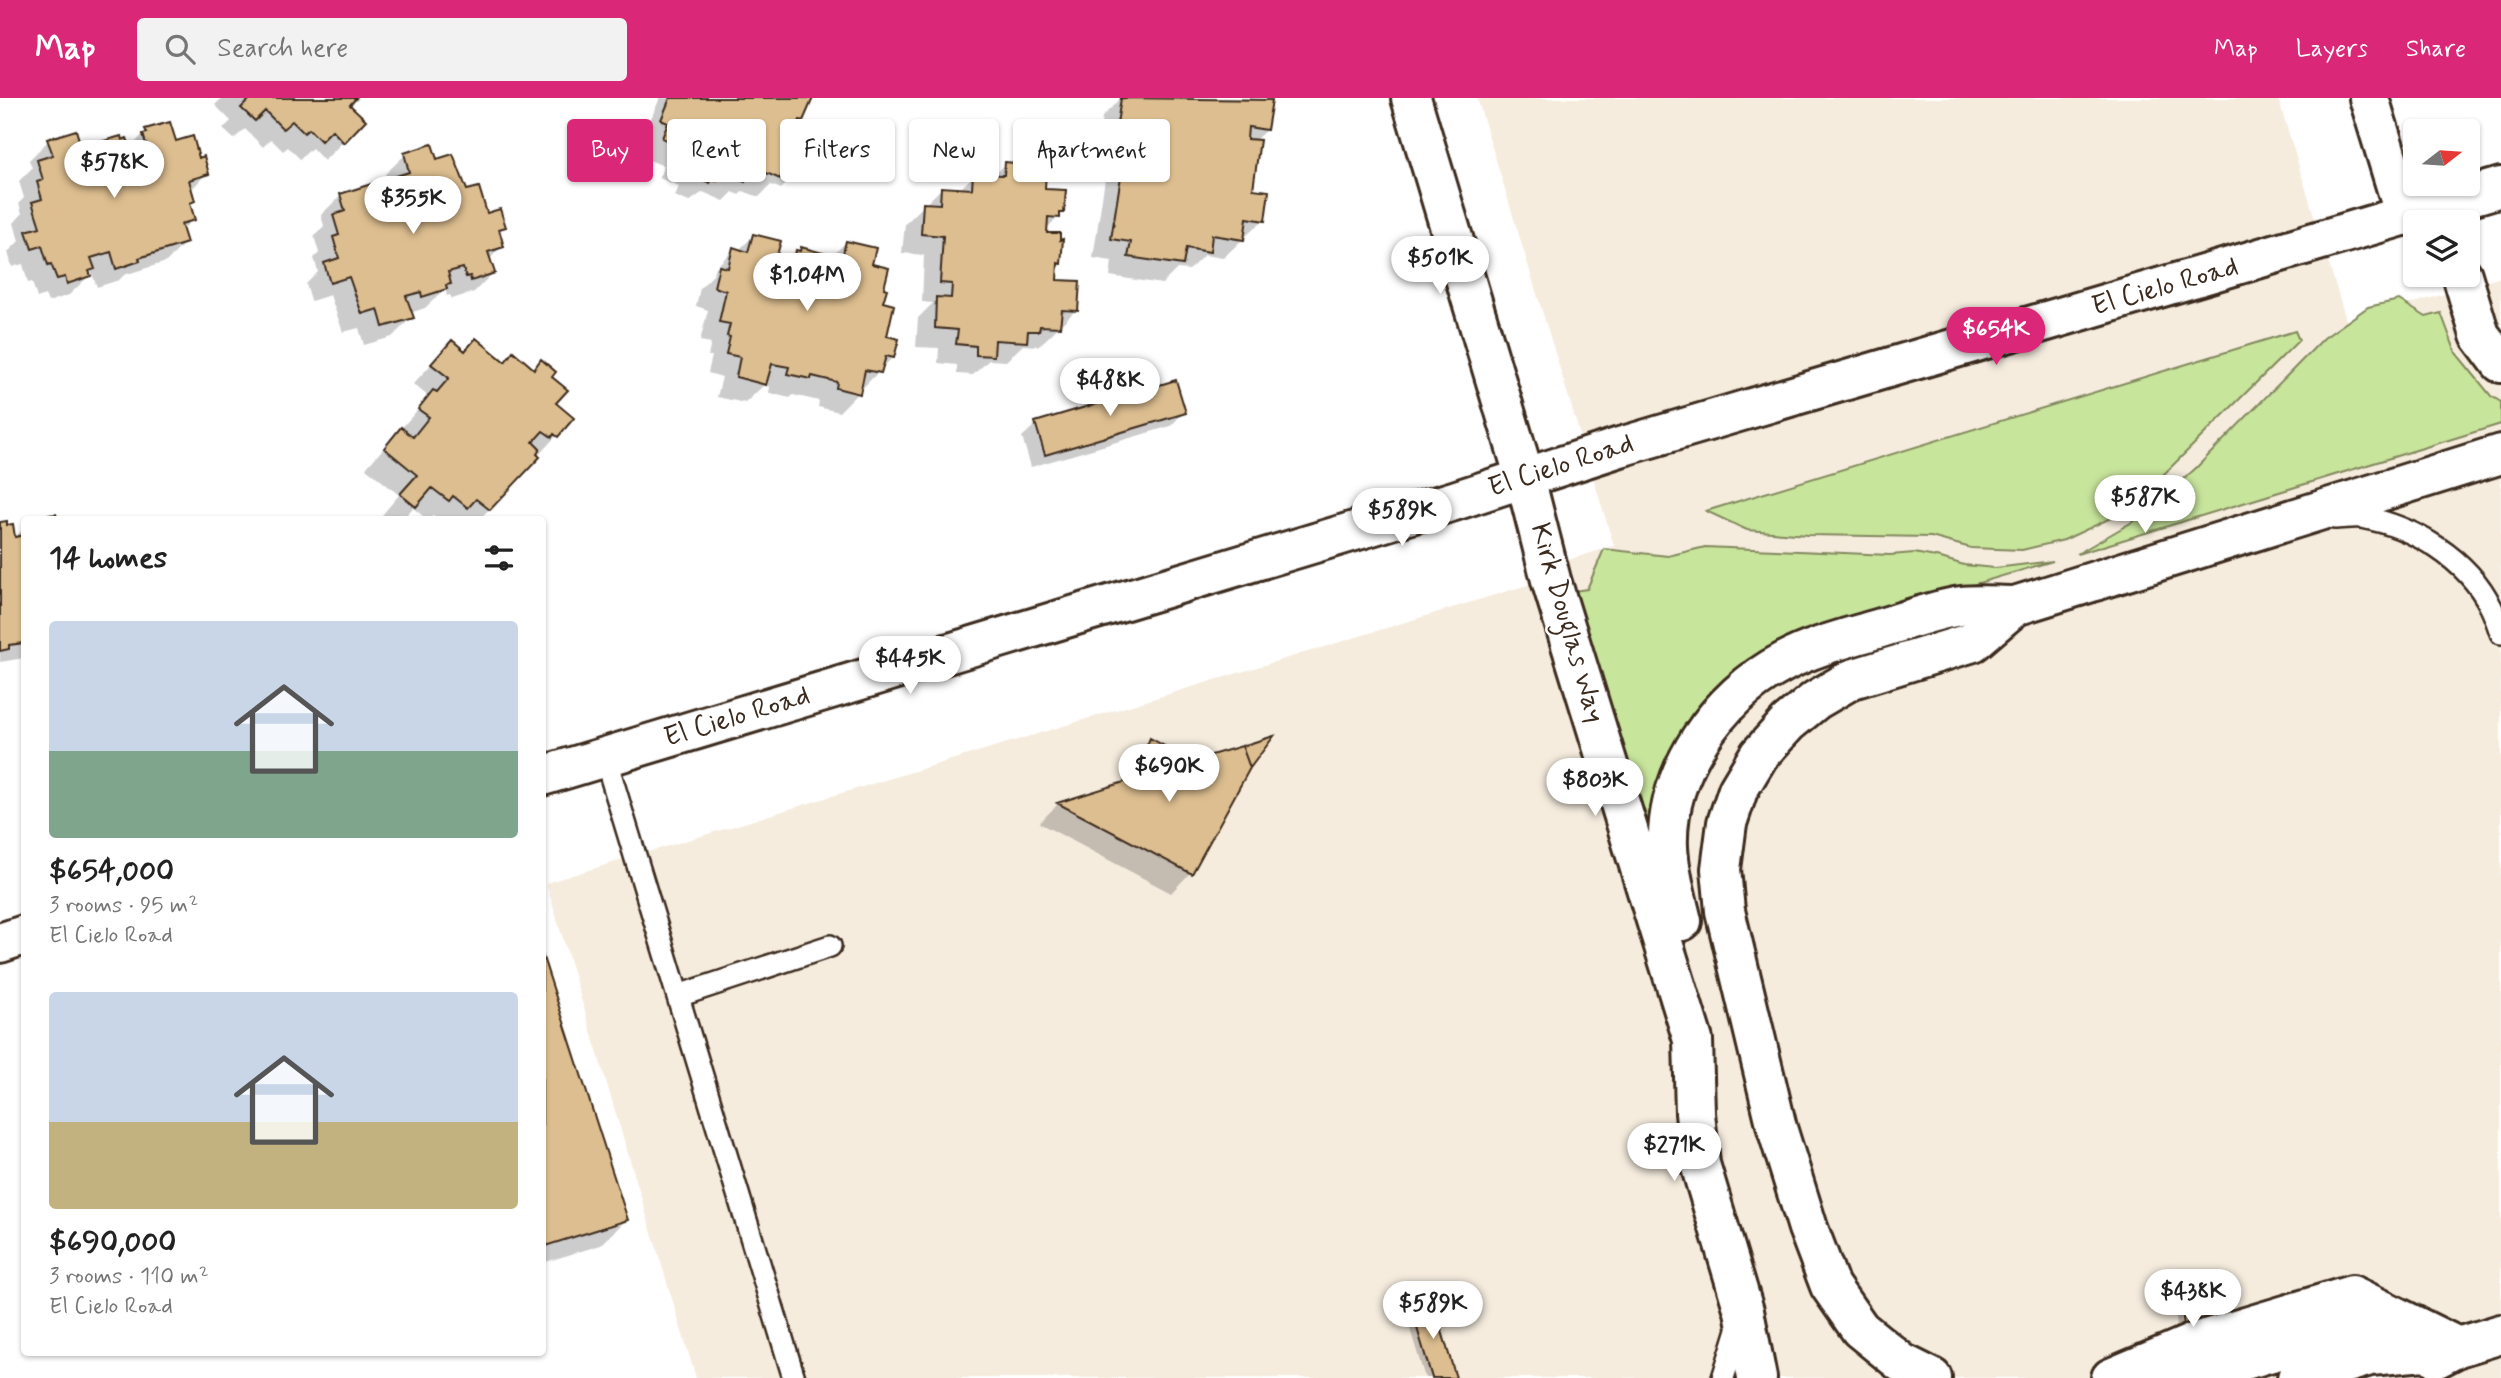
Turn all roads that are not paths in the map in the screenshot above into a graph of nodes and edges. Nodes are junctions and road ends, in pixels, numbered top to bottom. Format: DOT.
graph roads {
  1 [pos="1411,98"];
  2 [pos="2369,98"];
  3 [pos="2501,187"];
  4 [pos="2403,210"];
  5 [pos="2452,210"];
  6 [pos="2403,217"];
  7 [pos="2466,287"];
  8 [pos="2501,363"];
  9 [pos="2501,454"];
  10 [pos="1525,478"];
  11 [pos="2292,520"];
  12 [pos="2015,606"];
  13 [pos="2501,633"];
  14 [pos="606,757"];
  15 [pos="546,775"];
  16 [pos="21,936"];
  17 [pos="0,943"];
  18 [pos="830,946"];
  19 [pos="678,996"];
  20 [pos="1693,1040"];
  21 [pos="1744,1311"];
  22 [pos="2501,1334"];
  23 [pos="2450,1363"];
  24 [pos="794,1378"];
  25 [pos="1723,1378"];
  26 [pos="1757,1378"];
  27 [pos="1932,1378"];
  28 [pos="2111,1378"];
  29 [pos="2170,1378"];
  30 [pos="2297,1378"];
  31 [pos="2397,1378"];
  32 [pos="2433,1378"];
  1 -- 10 [label="street, Kirk Douglas Way"];
  2 -- 4 [label="street"];
  3 -- 5 [label="street, El Cielo Road"];
  6 -- 10 [label="street, El Cielo Road"];
  7 -- 8 [label="street"];
  9 -- 11 [label="street"];
  10 -- 14 [label="street, El Cielo Road"];
  10 -- 20 [label="street, Kirk Douglas Way"];
  11 -- 12 [label="street"];
  11 -- 13 [label="lane"];
  12 -- 20 [label="street"];
  12 -- 27 [label="street"];
  14 -- 15 [label="street, El Cielo Road"];
  14 -- 19 [label="lane"];
  16 -- 17 [label="street"];
  18 -- 19 [label="lane"];
  19 -- 24 [label="lane"];
  20 -- 21 [label="street, Kirk Douglas Way"];
  21 -- 25 [label="lane"];
  21 -- 26 [label="street, Kirk Douglas Way"];
  22 -- 23 [label="street"];
  23 -- 28 [label="street"];
  23 -- 29 [label="street"];
  23 -- 30 [label="street"];
  23 -- 31 [label="street"];
  23 -- 32 [label="street"];
}
